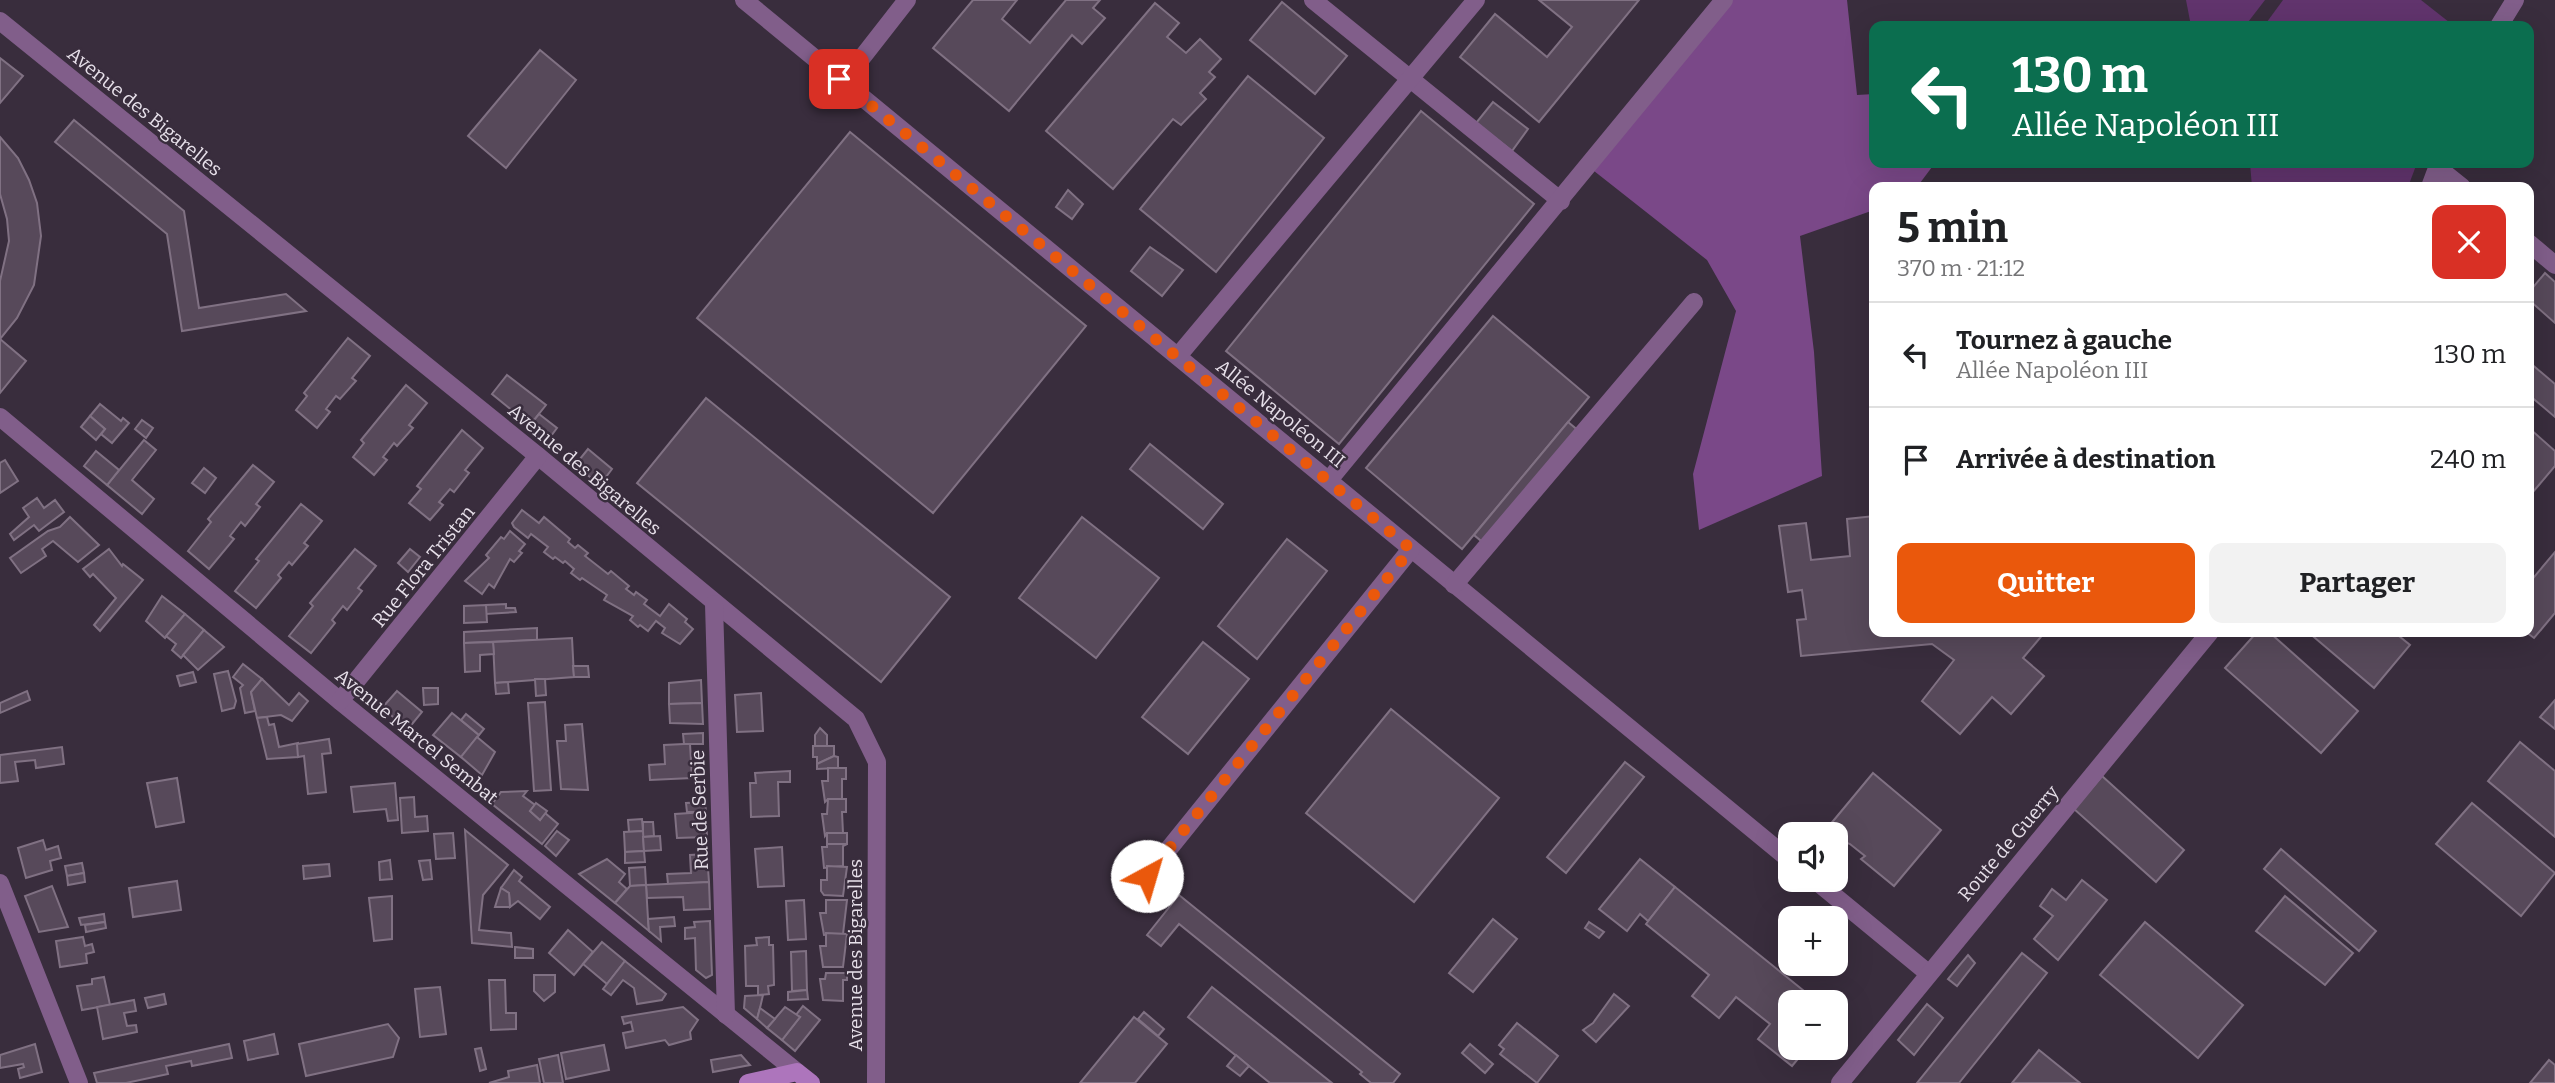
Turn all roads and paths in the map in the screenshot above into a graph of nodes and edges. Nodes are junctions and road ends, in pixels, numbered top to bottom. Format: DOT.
graph roads {
  1 [pos="744,0"];
  2 [pos="907,0"];
  3 [pos="1313,0"];
  4 [pos="1476,0"];
  5 [pos="1724,0"];
  6 [pos="2515,0"];
  7 [pos="0,20"];
  8 [pos="2502,21"];
  9 [pos="1410,79"];
  10 [pos="843,82"];
  11 [pos="2441,168"];
  12 [pos="2457,182"];
  13 [pos="1562,201"];
  14 [pos="2534,247"];
  15 [pos="2555,265"];
  16 [pos="1694,302"];
  17 [pos="1178,356"];
  18 [pos="0,417"];
  19 [pos="538,456"];
  20 [pos="1329,480"];
  21 [pos="1411,549"];
  22 [pos="1454,585"];
  23 [pos="714,604"];
  24 [pos="2206,637"];
  25 [pos="340,701"];
  26 [pos="1778,850"];
  27 [pos="1147,876"];
  28 [pos="0,883"];
  29 [pos="1830,892"];
  30 [pos="1928,973"];
  31 [pos="726,1016"];
  32 [pos="804,1078"];
  33 [pos="79,1083"];
  34 [pos="748,1083"];
  35 [pos="876,1083"];
  36 [pos="1840,1083"];
  1 -- 10 [label="street, Allée Napoléon III"];
  2 -- 10 [label="street"];
  3 -- 9 [label="street"];
  4 -- 9 [label="street"];
  5 -- 13 [label="street"];
  6 -- 8 [label="street"];
  7 -- 19 [label="street, Avenue des Bigarelles"];
  9 -- 13 [label="street"];
  9 -- 17 [label="street"];
  10 -- 17 [label="street, Allée Napoléon III"];
  11 -- 12 [label="street"];
  13 -- 20 [label="street"];
  14 -- 15 [label="street"];
  16 -- 22 [label="street"];
  17 -- 20 [label="street, Allée Napoléon III"];
  18 -- 25 [label="street, Avenue Marcel Sembat"];
  19 -- 23 [label="street, Avenue des Bigarelles"];
  19 -- 25 [label="street, Rue Flora Tristan"];
  20 -- 21 [label="street, Allée Napoléon III"];
  21 -- 22 [label="street, Allée Napoléon III"];
  21 -- 27 [label="street"];
  22 -- 26 [label="street, Allée Napoléon III"];
  23 -- 31 [label="street, Rue de Serbie"];
  23 -- 35 [label="street, Avenue des Bigarelles"];
  24 -- 30 [label="street, Route de Guerry"];
  25 -- 31 [label="street, Avenue Marcel Sembat"];
  28 -- 33 [label="street"];
  29 -- 30 [label="street"];
  30 -- 36 [label="street, Route de Guerry"];
  31 -- 32 [label="street, Avenue Marcel Sembat"];
  32 -- 34 [label="main road"];
}
